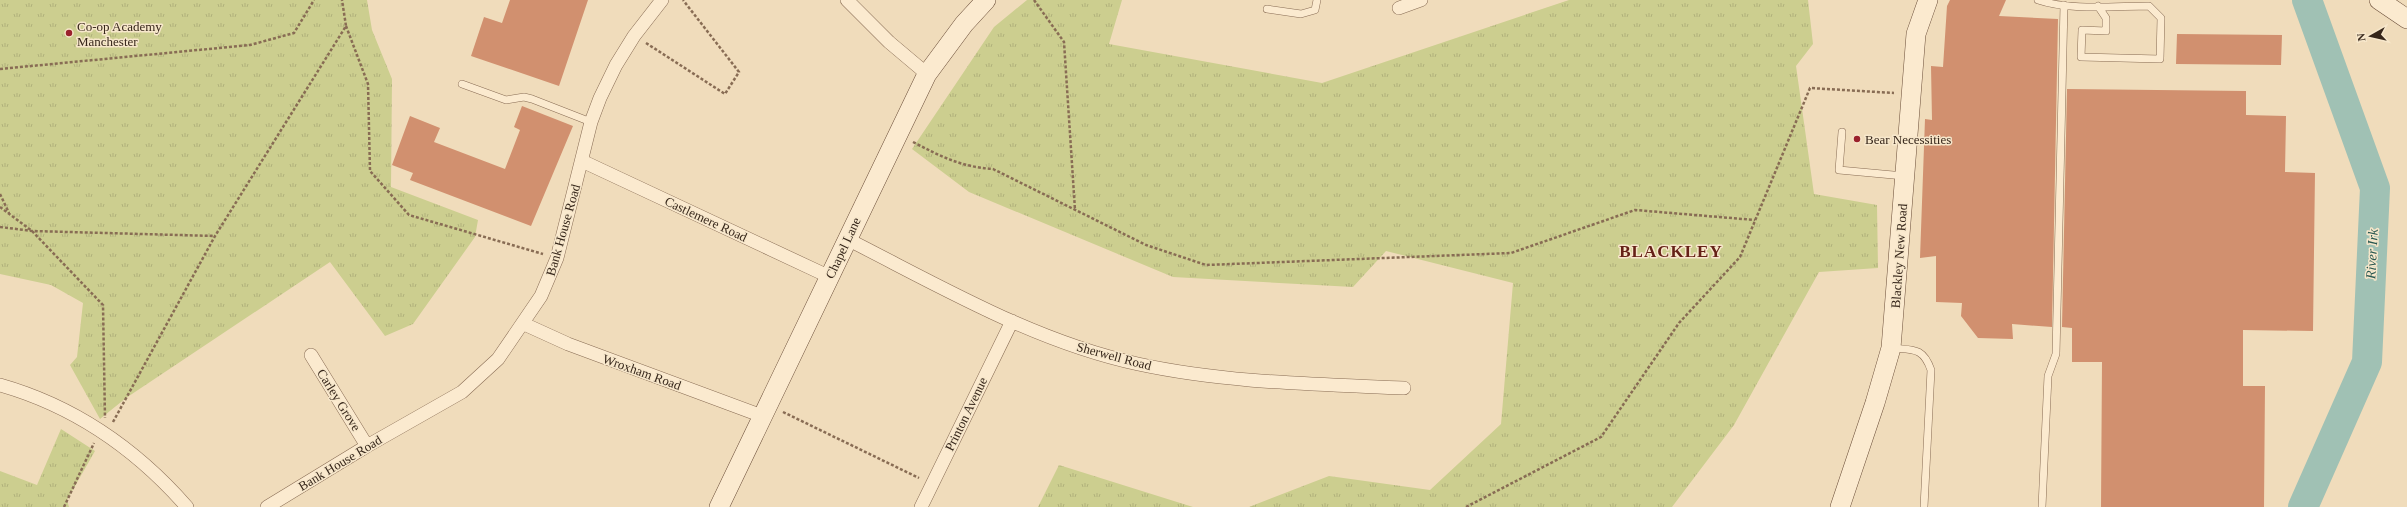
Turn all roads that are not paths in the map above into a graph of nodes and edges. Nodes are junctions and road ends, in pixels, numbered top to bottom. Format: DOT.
graph roads {
  1 [pos="662,0"];
  2 [pos="848,0"];
  3 [pos="986,0"];
  4 [pos="1317,0"];
  5 [pos="1421,0"];
  6 [pos="1928,0"];
  7 [pos="2038,0"];
  8 [pos="2379,0"];
  9 [pos="2053,2"];
  10 [pos="2064,5"];
  11 [pos="2098,6"];
  12 [pos="1399,8"];
  13 [pos="1267,9"];
  14 [pos="2407,19"];
  15 [pos="927,74"];
  16 [pos="462,84"];
  17 [pos="591,122"];
  18 [pos="1842,132"];
  19 [pos="582,161"];
  20 [pos="1904,176"];
  21 [pos="847,240"];
  22 [pos="830,277"];
  23 [pos="1012,321"];
  24 [pos="524,324"];
  25 [pos="1891,348"];
  26 [pos="311,354"];
  27 [pos="0,385"];
  28 [pos="1404,388"];
  29 [pos="765,411"];
  30 [pos="367,446"];
  31 [pos="187,507"];
  32 [pos="267,507"];
  33 [pos="719,507"];
  34 [pos="921,507"];
  35 [pos="1840,507"];
  36 [pos="1924,507"];
  37 [pos="2042,507"];
  1 -- 17 [label="street, Bank House Road"];
  2 -- 15 [label="street"];
  3 -- 15 [label="street, Chapel Lane"];
  4 -- 13 [label="lane"];
  5 -- 12 [label="street"];
  6 -- 20 [label="street, Blackley New Road"];
  7 -- 9 [label="lane"];
  8 -- 14 [label="street"];
  9 -- 10 [label="lane"];
  10 -- 11 [label="lane"];
  10 -- 37 [label="lane"];
  11 -- 11 [label="lane"];
  15 -- 21 [label="street, Chapel Lane"];
  16 -- 17 [label="lane"];
  17 -- 19 [label="street, Bank House Road"];
  18 -- 20 [label="lane"];
  19 -- 22 [label="street, Castlemere Road"];
  19 -- 24 [label="street, Bank House Road"];
  20 -- 25 [label="street, Blackley New Road"];
  21 -- 22 [label="street, Chapel Lane"];
  21 -- 23 [label="street, Sherwell Road"];
  22 -- 29 [label="street, Chapel Lane"];
  23 -- 28 [label="street, Sherwell Road"];
  23 -- 34 [label="street, Printon Avenue"];
  24 -- 29 [label="street, Wroxham Road"];
  24 -- 30 [label="street, Bank House Road"];
  25 -- 35 [label="street, Blackley New Road"];
  25 -- 36 [label="lane"];
  26 -- 30 [label="street, Carley Grove"];
  27 -- 31 [label="street"];
  29 -- 33 [label="street, Chapel Lane"];
  30 -- 32 [label="street, Bank House Road"];
}
